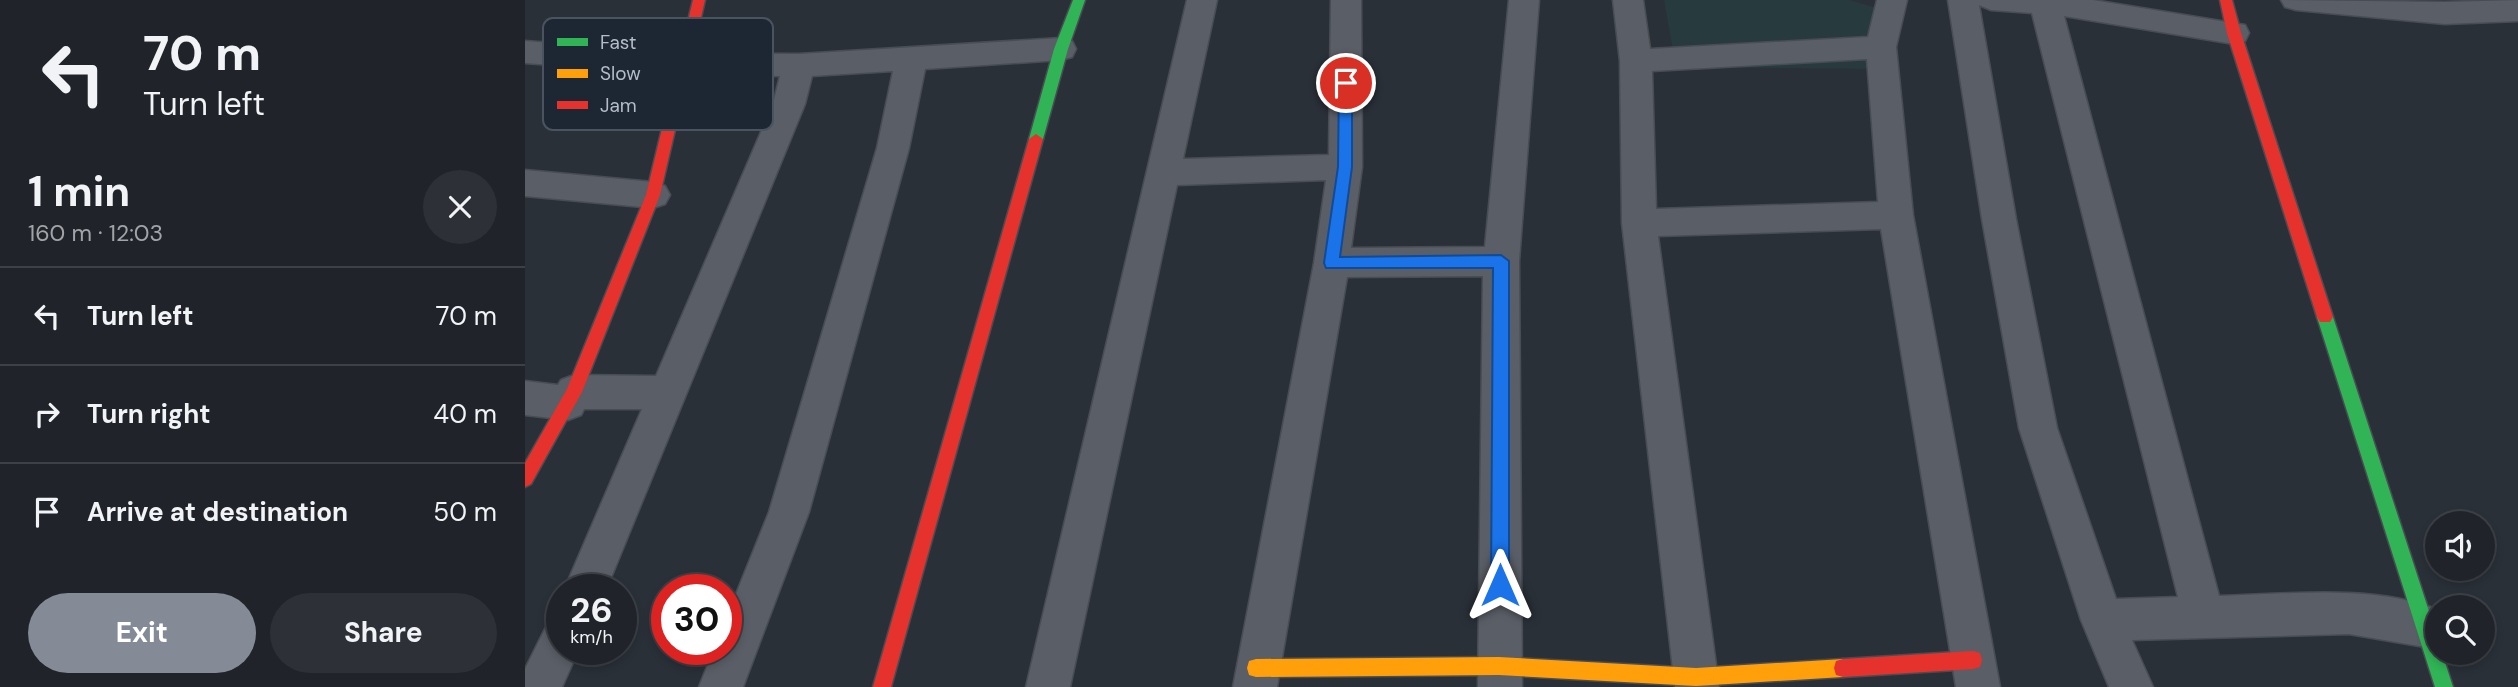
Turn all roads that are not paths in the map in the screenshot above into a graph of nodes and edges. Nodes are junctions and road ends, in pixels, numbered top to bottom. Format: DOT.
graph roads {
  1 [pos="699,0"];
  2 [pos="1079,0"];
  3 [pos="1202,0"];
  4 [pos="1346,0"];
  5 [pos="1524,0"];
  6 [pos="1628,0"];
  7 [pos="1892,0"];
  8 [pos="1963,0"];
  9 [pos="1991,0"];
  10 [pos="2226,0"];
  11 [pos="2297,0"];
  12 [pos="2045,3"];
  13 [pos="2518,10"];
  14 [pos="695,18"];
  15 [pos="2234,33"];
  16 [pos="1881,47"];
  17 [pos="1061,49"];
  18 [pos="525,52"];
  19 [pos="543,53"];
  20 [pos="911,58"];
  21 [pos="1636,61"];
  22 [pos="773,65"];
  23 [pos="799,65"];
  24 [pos="669,130"];
  25 [pos="1345,167"];
  26 [pos="1164,172"];
  27 [pos="525,183"];
  28 [pos="653,195"];
  29 [pos="1896,215"];
  30 [pos="1639,223"];
  31 [pos="1501,261"];
  32 [pos="1332,263"];
  33 [pos="668,393"];
  34 [pos="525,398"];
  35 [pos="571,398"];
  36 [pos="525,479"];
  37 [pos="592,574"];
  38 [pos="2204,618"];
  39 [pos="2102,620"];
  40 [pos="2425,626"];
  41 [pos="550,665"];
  42 [pos="2437,665"];
  43 [pos="1975,674"];
  44 [pos="1500,676"];
  45 [pos="1256,677"];
  46 [pos="1696,682"];
  47 [pos="539,687"];
  48 [pos="721,687"];
  49 [pos="882,687"];
  50 [pos="1048,687"];
  51 [pos="2131,687"];
  52 [pos="2444,687"];
  1 -- 14 [label="street"];
  2 -- 17 [label="street"];
  3 -- 26 [label="street"];
  4 -- 25 [label="street"];
  5 -- 31 [label="street"];
  6 -- 21 [label="street"];
  7 -- 16 [label="street"];
  8 -- 39 [label="street"];
  9 -- 12 [label="street"];
  10 -- 15 [label="street"];
  11 -- 13 [label="street"];
  12 -- 15 [label="street"];
  12 -- 38 [label="street"];
  15 -- 40 [label="street"];
  16 -- 21 [label="street"];
  16 -- 29 [label="street"];
  17 -- 20 [label="street"];
  17 -- 49 [label="street"];
  18 -- 19 [label="street"];
  20 -- 23 [label="street"];
  20 -- 48 [label="street"];
  21 -- 30 [label="street"];
  22 -- 23 [label="street"];
  23 -- 33 [label="street"];
  24 -- 28 [label="street"];
  25 -- 26 [label="street"];
  25 -- 32 [label="street"];
  26 -- 50 [label="street"];
  27 -- 28 [label="street"];
  28 -- 35 [label="street"];
  29 -- 30 [label="street"];
  29 -- 43 [label="street"];
  30 -- 46 [label="street"];
  31 -- 32 [label="street"];
  31 -- 44 [label="street"];
  32 -- 45 [label="street"];
  33 -- 35 [label="street"];
  33 -- 37 [label="street"];
  34 -- 35 [label="street"];
  35 -- 36 [label="street"];
  38 -- 39 [label="street"];
  38 -- 40 [label="street"];
  39 -- 51 [label="street"];
  41 -- 47 [label="street"];
  42 -- 52 [label="street"];
  43 -- 46 [label="street"];
  44 -- 45 [label="street"];
  44 -- 46 [label="street"];
}
